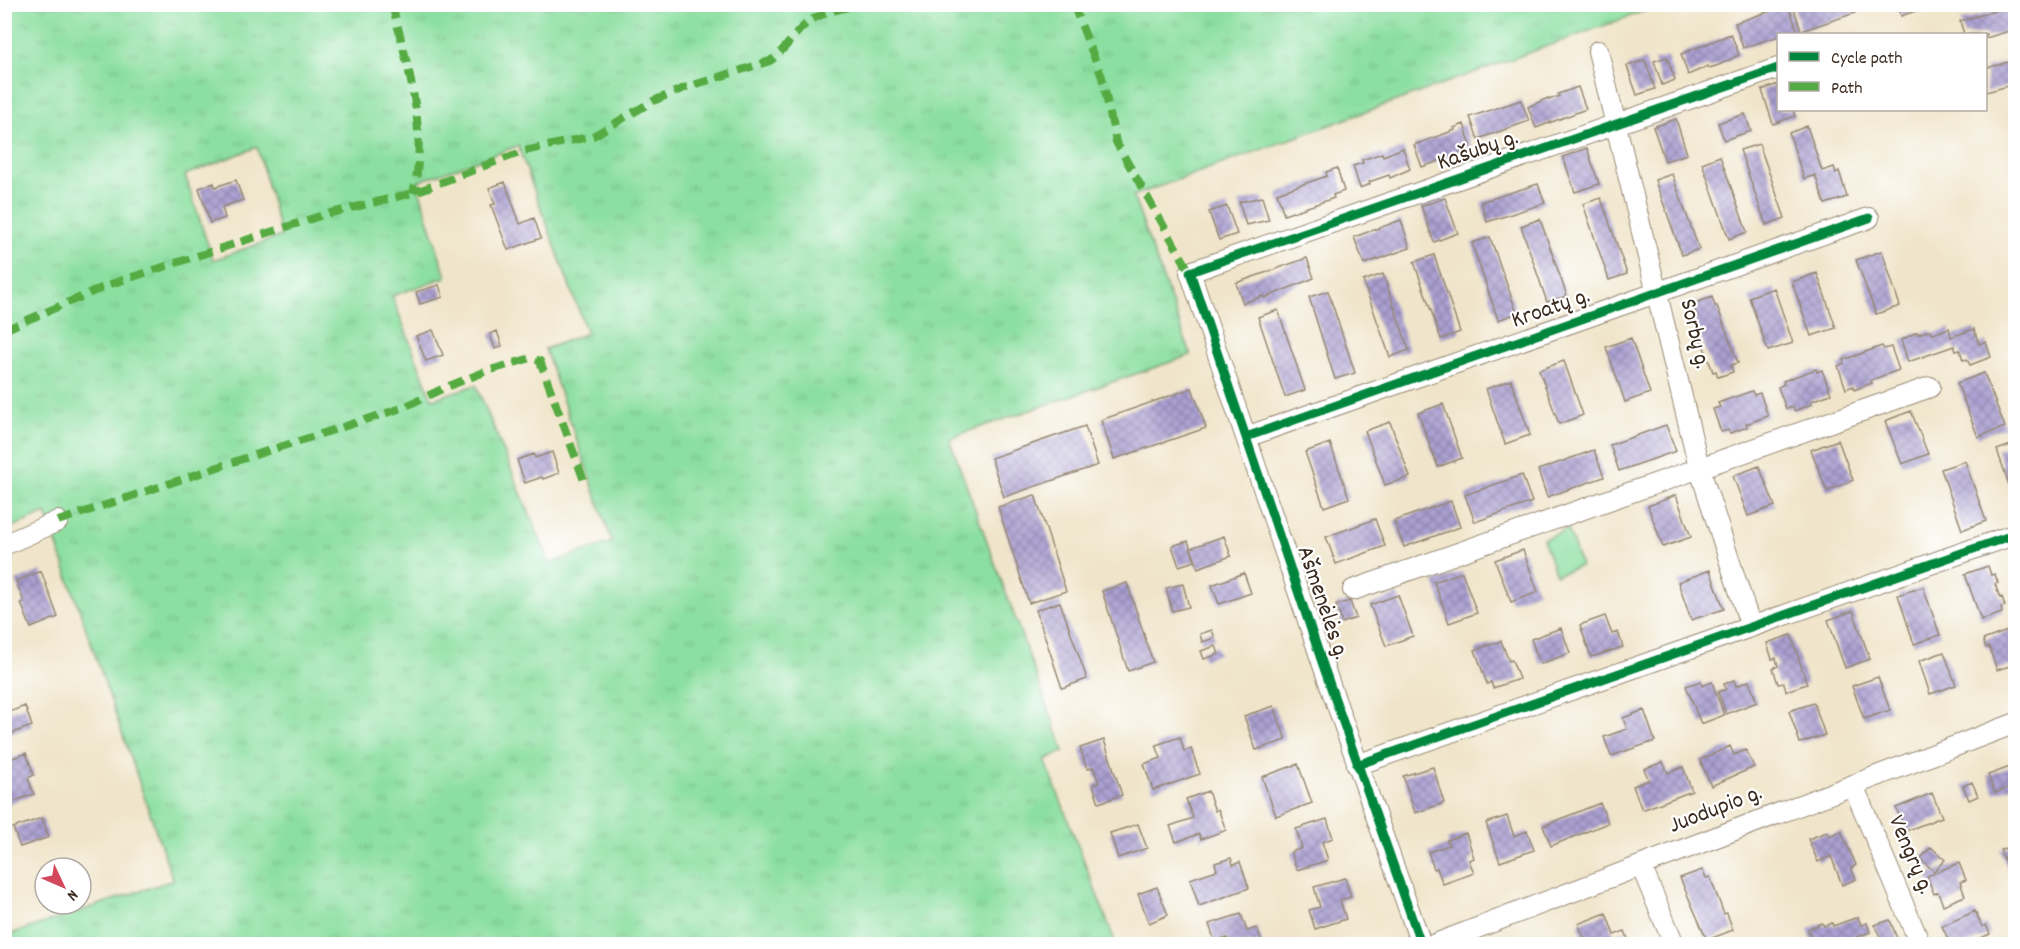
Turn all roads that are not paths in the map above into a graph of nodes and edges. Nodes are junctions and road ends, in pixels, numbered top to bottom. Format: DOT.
graph roads {
  1 [pos="1598,51"];
  2 [pos="1777,69"];
  3 [pos="1616,123"];
  4 [pos="1869,218"];
  5 [pos="1190,272"];
  6 [pos="1658,292"];
  7 [pos="1930,387"];
  8 [pos="1246,437"];
  9 [pos="1699,467"];
  10 [pos="58,521"];
  11 [pos="2016,534"];
  12 [pos="4,545"];
  13 [pos="1353,590"];
  14 [pos="1751,627"];
  15 [pos="2016,723"];
  16 [pos="1357,765"];
  17 [pos="1853,785"];
  18 [pos="1641,866"];
  19 [pos="1420,945"];
  20 [pos="1435,945"];
  21 [pos="1674,945"];
  22 [pos="1920,945"];
  1 -- 3 [label="street, Sorbų g."];
  2 -- 3 [label="street, Kašubų g."];
  3 -- 5 [label="street, Kašubų g."];
  3 -- 6 [label="street, Sorbų g."];
  4 -- 6 [label="street, Kroatų g."];
  5 -- 8 [label="street, Ašmenėlės g."];
  6 -- 8 [label="street, Kroatų g."];
  6 -- 9 [label="street, Sorbų g."];
  7 -- 9 [label="street"];
  8 -- 16 [label="street, Ašmenėlės g."];
  9 -- 13 [label="street"];
  9 -- 14 [label="street, Sorbų g."];
  10 -- 12 [label="street"];
  11 -- 14 [label="street"];
  14 -- 16 [label="street"];
  15 -- 17 [label="street, Juodupio g."];
  16 -- 19 [label="street, Ašmenėlės g."];
  17 -- 18 [label="street, Juodupio g."];
  17 -- 22 [label="street, Vengrų g."];
  18 -- 20 [label="street, Juodupio g."];
  18 -- 21 [label="street"];
}
